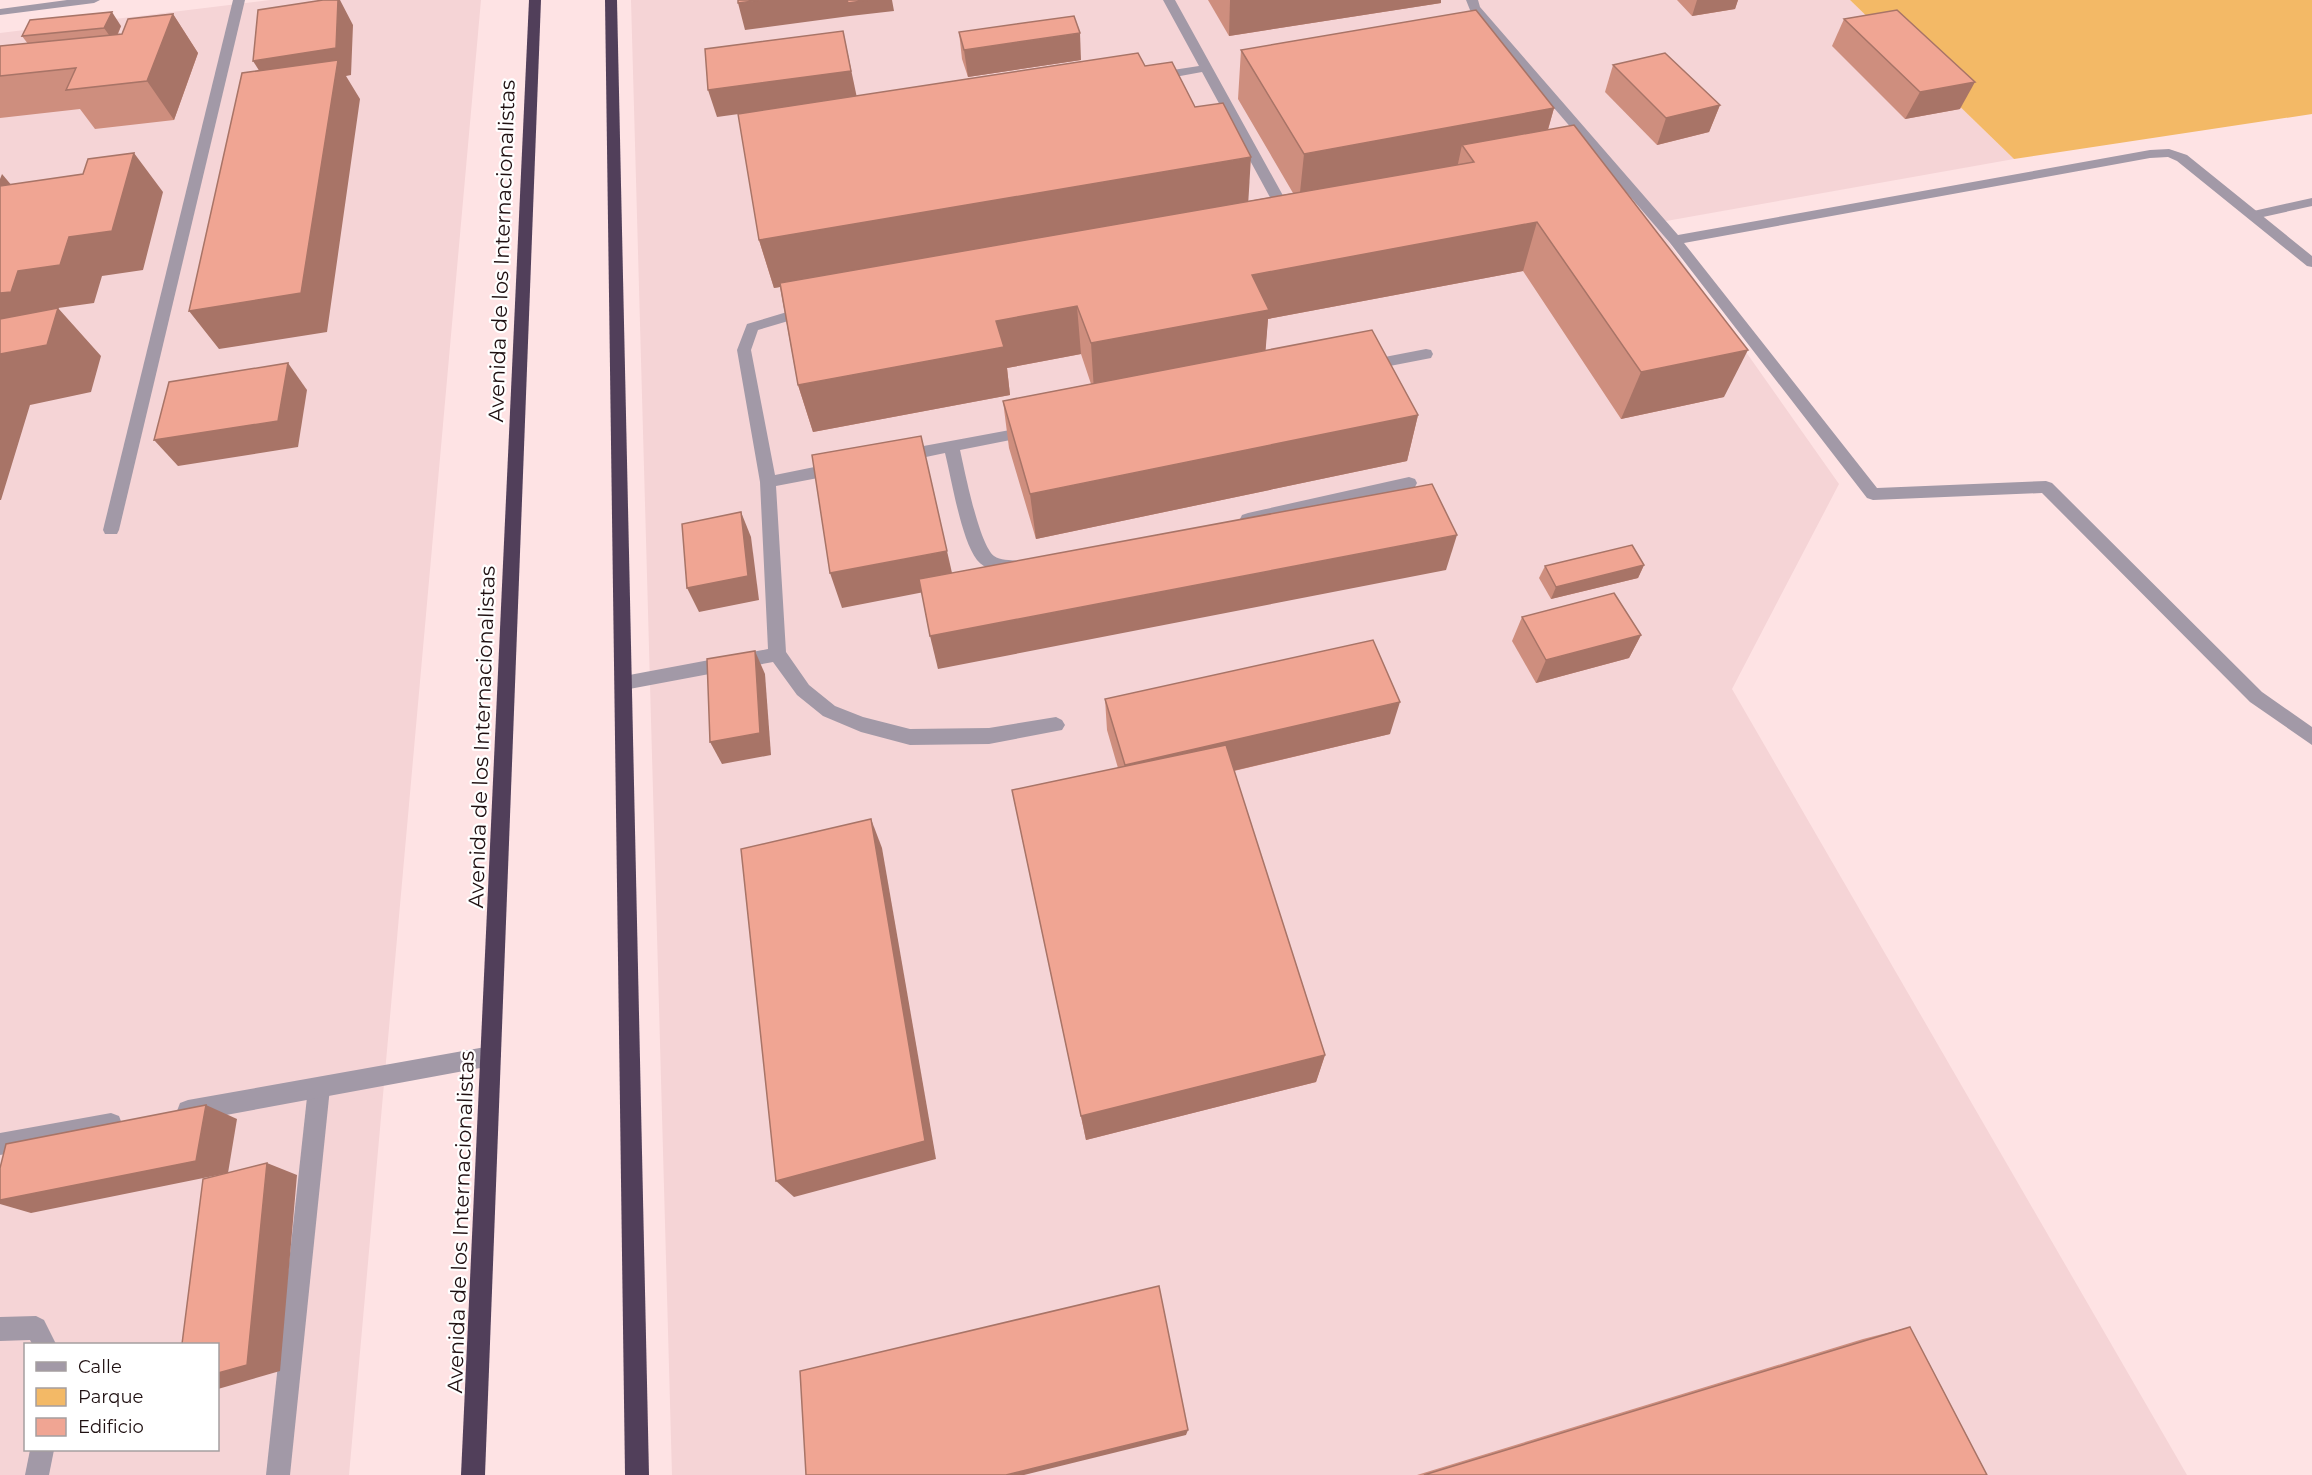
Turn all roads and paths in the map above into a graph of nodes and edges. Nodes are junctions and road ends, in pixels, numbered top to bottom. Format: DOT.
graph roads {
  1 [pos="94,0"];
  2 [pos="239,0"];
  3 [pos="535,0"];
  4 [pos="611,0"];
  5 [pos="1168,0"];
  6 [pos="1472,0"];
  7 [pos="0,12"];
  8 [pos="1206,68"];
  9 [pos="1135,80"];
  10 [pos="2312,202"];
  11 [pos="2254,216"];
  12 [pos="1269,227"];
  13 [pos="1675,240"];
  14 [pos="2312,263"];
  15 [pos="822,308"];
  16 [pos="1426,354"];
  17 [pos="1345,370"];
  18 [pos="1044,428"];
  19 [pos="951,446"];
  20 [pos="882,459"];
  21 [pos="860,464"];
  22 [pos="768,482"];
  23 [pos="1409,483"];
  24 [pos="1235,521"];
  25 [pos="111,530"];
  26 [pos="1038,564"];
  27 [pos="777,654"];
  28 [pos="624,683"];
  29 [pos="1056,725"];
  30 [pos="2312,737"];
  31 [pos="491,1056"];
  32 [pos="319,1088"];
  33 [pos="171,1114"];
  34 [pos="125,1122"];
  35 [pos="0,1144"];
  36 [pos="0,1329"];
  37 [pos="44,1343"];
  38 [pos="42,1451"];
  39 [pos="37,1475"];
  40 [pos="278,1475"];
  41 [pos="474,1475"];
  42 [pos="637,1475"];
  1 -- 7 [label="street"];
  2 -- 25 [label="street"];
  3 -- 31 [label="highway, Avenida de los Internacionalistas"];
  4 -- 28 [label="highway"];
  5 -- 8 [label="street"];
  6 -- 13 [label="street"];
  8 -- 9 [label="street"];
  8 -- 12 [label="street"];
  10 -- 11 [label="street"];
  11 -- 13 [label="street"];
  11 -- 14 [label="street"];
  13 -- 30 [label="street"];
  15 -- 22 [label="street"];
  16 -- 17 [label="street"];
  18 -- 19 [label="street"];
  19 -- 20 [label="street"];
  19 -- 26 [label="street"];
  21 -- 22 [label="street"];
  22 -- 27 [label="street"];
  23 -- 24 [label="street"];
  27 -- 28 [label="street"];
  27 -- 29 [label="street"];
  28 -- 42 [label="highway"];
  31 -- 32 [label="street"];
  31 -- 41 [label="highway, Avenida de los Internacionalistas"];
  32 -- 33 [label="street"];
  32 -- 40 [label="street"];
  34 -- 35 [label="street"];
  36 -- 37 [label="street"];
  38 -- 39 [label="street"];
}
